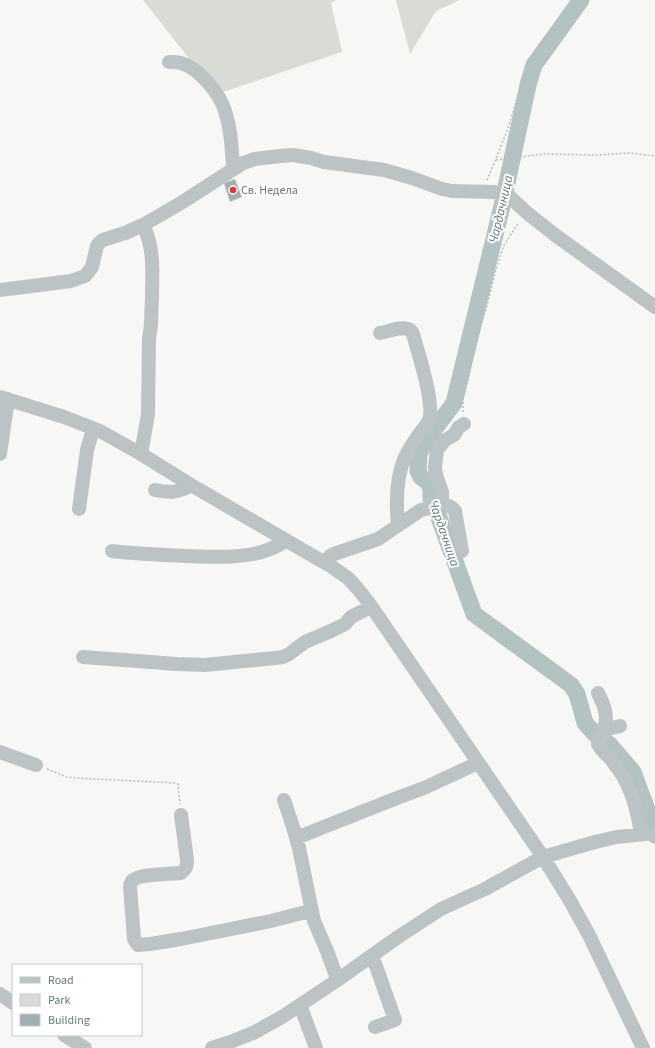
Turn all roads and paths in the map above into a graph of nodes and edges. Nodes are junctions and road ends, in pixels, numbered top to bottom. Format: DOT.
graph roads {
  1 [pos="585,0"];
  2 [pos="169,62"];
  3 [pos="655,156"];
  4 [pos="495,160"];
  5 [pos="233,169"];
  6 [pos="475,191"];
  7 [pos="526,212"];
  8 [pos="143,225"];
  9 [pos="0,290"];
  10 [pos="655,307"];
  11 [pos="380,333"];
  12 [pos="4,398"];
  13 [pos="464,424"];
  14 [pos="93,429"];
  15 [pos="0,454"];
  16 [pos="140,454"];
  17 [pos="191,485"];
  18 [pos="154,490"];
  19 [pos="437,506"];
  20 [pos="79,509"];
  21 [pos="398,525"];
  22 [pos="286,540"];
  23 [pos="112,551"];
  24 [pos="462,551"];
  25 [pos="326,563"];
  26 [pos="371,607"];
  27 [pos="83,657"];
  28 [pos="598,693"];
  29 [pos="620,726"];
  30 [pos="601,735"];
  31 [pos="0,752"];
  32 [pos="478,763"];
  33 [pos="36,765"];
  34 [pos="284,800"];
  35 [pos="181,815"];
  36 [pos="648,833"];
  37 [pos="296,838"];
  38 [pos="543,857"];
  39 [pos="311,913"];
  40 [pos="371,957"];
  41 [pos="339,979"];
  42 [pos="0,994"];
  43 [pos="12,1002"];
  44 [pos="300,1005"];
  45 [pos="375,1027"];
  46 [pos="66,1036"];
  47 [pos="239,1044"];
  48 [pos="85,1048"];
  49 [pos="212,1048"];
  50 [pos="316,1048"];
  51 [pos="643,1048"];
  1 -- 4 [label="path"];
  2 -- 5 [label="street"];
  3 -- 4 [label="path"];
  4 -- 6 [label="path"];
  5 -- 6 [label="street"];
  5 -- 8 [label="street"];
  6 -- 7 [label="street"];
  7 -- 10 [label="street"];
  7 -- 13 [label="path"];
  8 -- 9 [label="street"];
  8 -- 16 [label="street"];
  11 -- 21 [label="street"];
  12 -- 14 [label="street"];
  12 -- 15 [label="street"];
  13 -- 19 [label="street"];
  14 -- 16 [label="street"];
  14 -- 20 [label="street"];
  16 -- 17 [label="street"];
  17 -- 18 [label="street"];
  17 -- 22 [label="street"];
  19 -- 21 [label="street"];
  19 -- 24 [label="street"];
  21 -- 25 [label="street"];
  22 -- 23 [label="street"];
  22 -- 25 [label="street"];
  25 -- 26 [label="street"];
  26 -- 27 [label="street"];
  26 -- 32 [label="street"];
  28 -- 30 [label="street"];
  29 -- 30 [label="street"];
  30 -- 36 [label="street"];
  31 -- 33 [label="street"];
  32 -- 37 [label="street"];
  32 -- 38 [label="street"];
  33 -- 35 [label="path"];
  34 -- 37 [label="street"];
  35 -- 39 [label="street"];
  36 -- 38 [label="street"];
  37 -- 39 [label="street"];
  38 -- 40 [label="street"];
  38 -- 51 [label="street"];
  39 -- 41 [label="street"];
  40 -- 41 [label="street"];
  40 -- 45 [label="street"];
  41 -- 44 [label="street"];
  42 -- 43 [label="street"];
  44 -- 47 [label="street"];
  44 -- 50 [label="street"];
  46 -- 48 [label="street"];
  47 -- 49 [label="street"];
}
